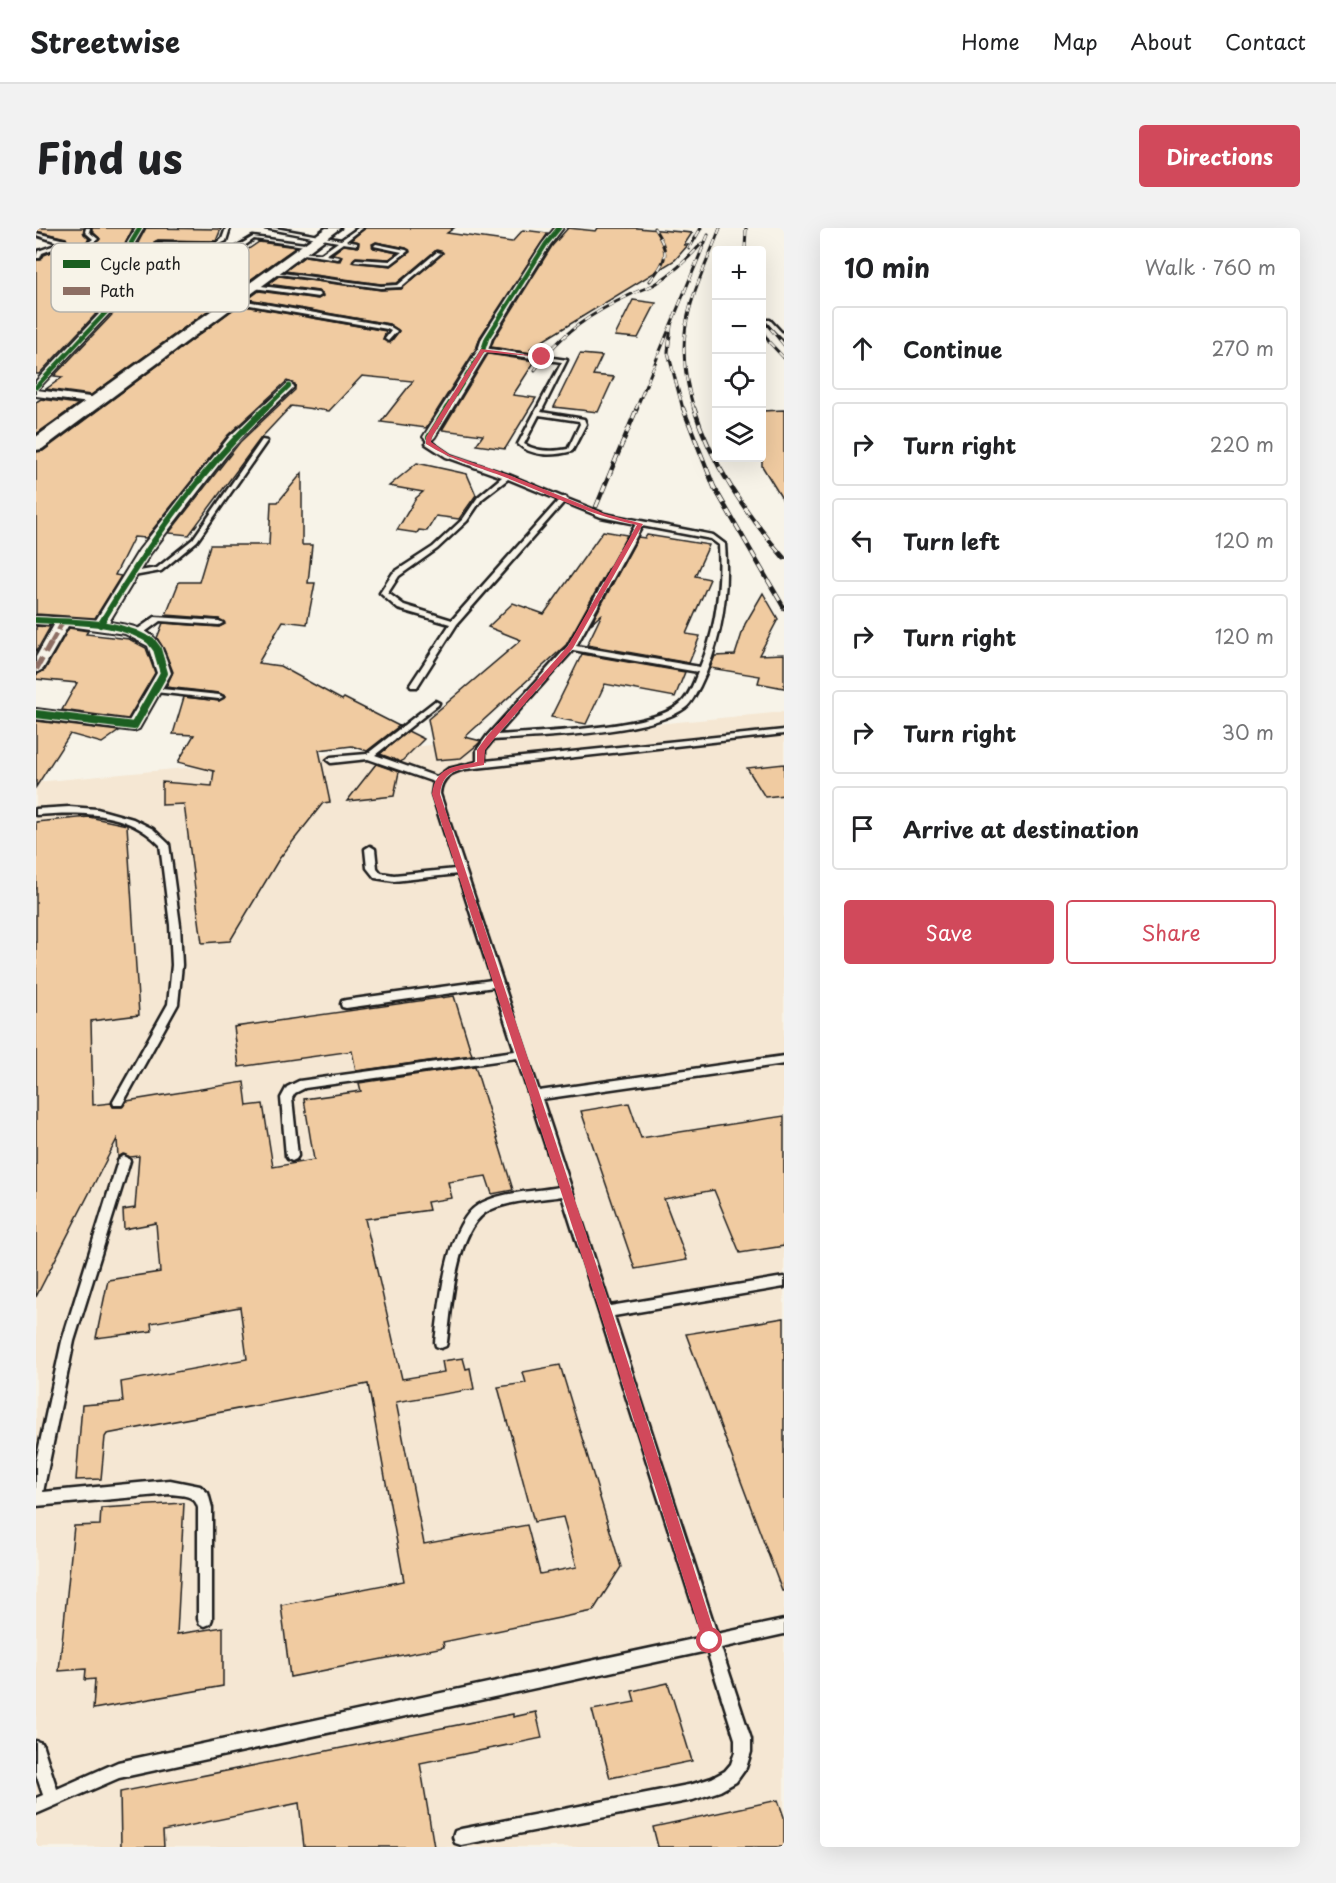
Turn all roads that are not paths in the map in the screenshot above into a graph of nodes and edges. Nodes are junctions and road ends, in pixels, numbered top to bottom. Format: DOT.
graph roads {
  1 [pos="88,228"];
  2 [pos="140,228"];
  3 [pos="228,228"];
  4 [pos="267,228"];
  5 [pos="361,228"];
  6 [pos="559,228"];
  7 [pos="36,234"];
  8 [pos="343,241"];
  9 [pos="64,243"];
  10 [pos="91,243"];
  11 [pos="131,243"];
  12 [pos="158,243"];
  13 [pos="190,243"];
  14 [pos="220,243"];
  15 [pos="246,243"];
  16 [pos="319,243"];
  17 [pos="354,243"];
  18 [pos="376,246"];
  19 [pos="51,248"];
  20 [pos="439,253"];
  21 [pos="38,257"];
  22 [pos="339,257"];
  23 [pos="356,260"];
  24 [pos="274,273"];
  25 [pos="249,286"];
  26 [pos="256,287"];
  27 [pos="249,292"];
  28 [pos="318,296"];
  29 [pos="249,303"];
  30 [pos="106,312"];
  31 [pos="220,312"];
  32 [pos="768,321"];
  33 [pos="784,338"];
  34 [pos="388,339"];
  35 [pos="483,350"];
  36 [pos="289,386"];
  37 [pos="36,387"];
  38 [pos="36,393"];
  39 [pos="97,401"];
  40 [pos="538,412"];
  41 [pos="429,437"];
  42 [pos="264,441"];
  43 [pos="36,445"];
  44 [pos="507,476"];
  45 [pos="564,498"];
  46 [pos="640,524"];
  47 [pos="131,575"];
  48 [pos="36,620"];
  49 [pos="63,622"];
  50 [pos="219,623"];
  51 [pos="454,623"];
  52 [pos="100,625"];
  53 [pos="138,633"];
  54 [pos="571,647"];
  55 [pos="36,669"];
  56 [pos="702,670"];
  57 [pos="414,685"];
  58 [pos="155,690"];
  59 [pos="219,697"];
  60 [pos="435,703"];
  61 [pos="36,714"];
  62 [pos="784,732"];
  63 [pos="490,738"];
  64 [pos="369,756"];
  65 [pos="331,760"];
  66 [pos="481,764"];
  67 [pos="438,780"];
  68 [pos="36,812"];
  69 [pos="370,849"];
  70 [pos="462,871"];
  71 [pos="498,983"];
  72 [pos="346,1004"];
  73 [pos="520,1054"];
  74 [pos="784,1060"];
  75 [pos="535,1096"];
  76 [pos="118,1102"];
  77 [pos="292,1156"];
  78 [pos="124,1161"];
  79 [pos="565,1191"];
  80 [pos="784,1282"];
  81 [pos="606,1312"];
  82 [pos="441,1342"];
  83 [pos="36,1494"];
  84 [pos="36,1499"];
  85 [pos="205,1619"];
  86 [pos="784,1627"];
  87 [pos="710,1641"];
  88 [pos="36,1749"];
  89 [pos="52,1799"];
  90 [pos="36,1806"];
  91 [pos="461,1837"];
  1 -- 10 [label="lane"];
  2 -- 11 [label="street"];
  3 -- 14 [label="lane"];
  4 -- 16 [label="lane"];
  5 -- 8 [label="lane"];
  6 -- 35 [label="street"];
  7 -- 9 [label="lane"];
  8 -- 16 [label="lane"];
  8 -- 16 [label="lane"];
  8 -- 17 [label="lane"];
  12 -- 13 [label="lane"];
  15 -- 16 [label="lane"];
  16 -- 22 [label="lane"];
  16 -- 24 [label="main road"];
  18 -- 23 [label="lane"];
  19 -- 21 [label="lane"];
  20 -- 24 [label="lane"];
  24 -- 26 [label="main road"];
  25 -- 26 [label="lane"];
  26 -- 27 [label="main road"];
  26 -- 28 [label="lane"];
  29 -- 34 [label="lane"];
  30 -- 37 [label="street"];
  31 -- 39 [label="main road"];
  32 -- 33 [label="lane"];
  35 -- 40 [label="lane"];
  35 -- 41 [label="street"];
  36 -- 47 [label="street"];
  38 -- 39 [label="street"];
  39 -- 43 [label="main road"];
  40 -- 40 [label="lane"];
  41 -- 44 [label="lane"];
  42 -- 47 [label="lane"];
  44 -- 45 [label="lane"];
  44 -- 51 [label="lane"];
  45 -- 46 [label="lane"];
  45 -- 51 [label="lane"];
  46 -- 54 [label="lane"];
  46 -- 56 [label="lane"];
  47 -- 52 [label="street"];
  48 -- 49 [label="street"];
  49 -- 52 [label="street"];
  49 -- 55 [label="street"];
  50 -- 53 [label="lane"];
  51 -- 57 [label="lane"];
  52 -- 53 [label="street"];
  53 -- 58 [label="street"];
  54 -- 56 [label="lane"];
  54 -- 63 [label="lane"];
  56 -- 63 [label="lane"];
  58 -- 59 [label="lane"];
  58 -- 61 [label="street"];
  60 -- 64 [label="lane"];
  62 -- 66 [label="lane"];
  63 -- 66 [label="lane"];
  64 -- 65 [label="lane"];
  64 -- 67 [label="lane"];
  66 -- 67 [label="lane"];
  67 -- 70 [label="lane"];
  68 -- 76 [label="lane"];
  69 -- 70 [label="lane"];
  70 -- 71 [label="lane"];
  71 -- 72 [label="lane"];
  71 -- 73 [label="lane"];
  73 -- 75 [label="lane"];
  73 -- 77 [label="lane"];
  74 -- 75 [label="lane"];
  75 -- 79 [label="lane"];
  78 -- 83 [label="lane"];
  79 -- 81 [label="lane"];
  79 -- 82 [label="lane"];
  80 -- 81 [label="lane"];
  81 -- 87 [label="lane"];
  84 -- 85 [label="lane"];
  86 -- 87 [label="lane"];
  87 -- 89 [label="lane"];
  87 -- 91 [label="lane"];
  88 -- 89 [label="lane"];
  89 -- 90 [label="lane"];
}
